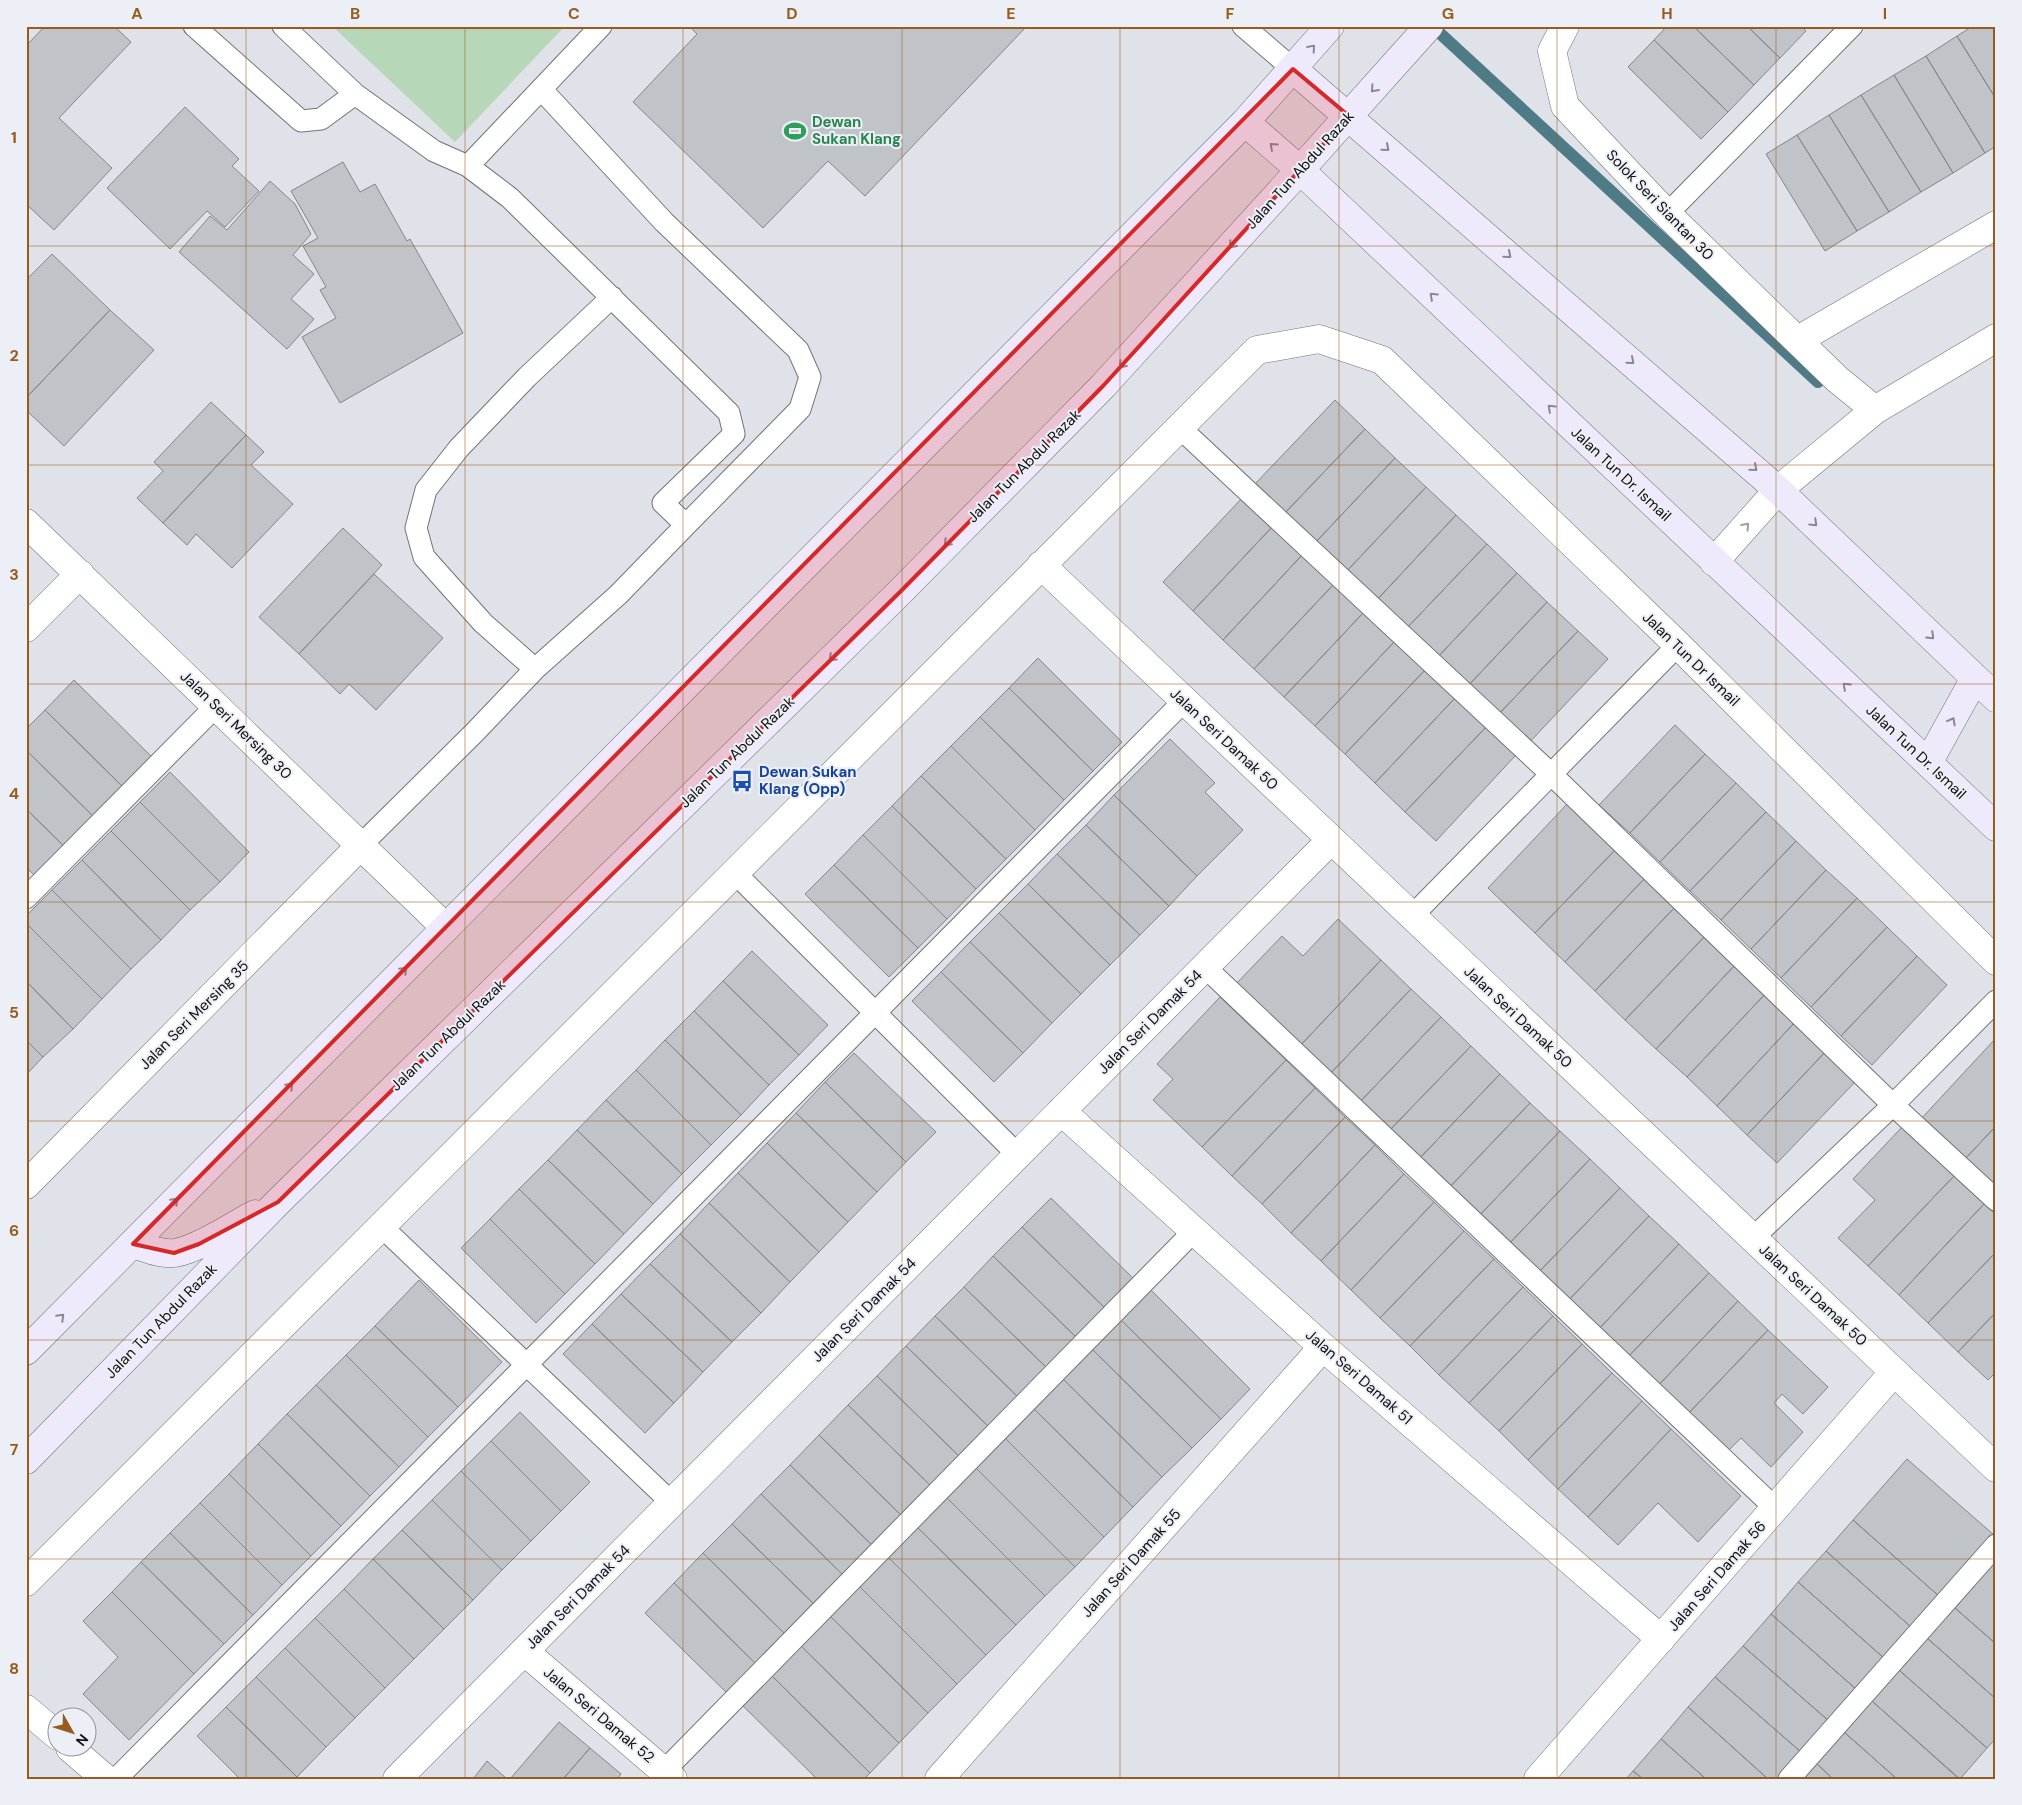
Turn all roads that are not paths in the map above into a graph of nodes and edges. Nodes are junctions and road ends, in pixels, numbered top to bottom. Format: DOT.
graph roads {
  1 [pos="194,26"];
  2 [pos="283,26"];
  3 [pos="601,26"];
  4 [pos="1243,26"];
  5 [pos="1330,26"];
  6 [pos="1429,26"];
  7 [pos="1565,26"];
  8 [pos="1852,26"];
  9 [pos="1293,69"];
  10 [pos="541,89"];
  11 [pos="355,94"];
  12 [pos="1349,116"];
  13 [pos="1246,122"];
  14 [pos="468,166"];
  15 [pos="1300,170"];
  16 [pos="1667,214"];
  17 [pos="1996,225"];
  18 [pos="612,297"];
  19 [pos="1996,338"];
  20 [pos="1798,340"];
  21 [pos="1874,410"];
  22 [pos="1179,427"];
  23 [pos="1778,490"];
  24 [pos="26,523"];
  25 [pos="686,525"];
  26 [pos="1714,562"];
  27 [pos="1041,565"];
  28 [pos="80,574"];
  29 [pos="26,628"];
  30 [pos="1678,645"];
  31 [pos="534,669"];
  32 [pos="1975,678"];
  33 [pos="1996,698"];
  34 [pos="1184,701"];
  35 [pos="216,706"];
  36 [pos="1928,763"];
  37 [pos="1551,774"];
  38 [pos="1996,827"];
  39 [pos="1331,840"];
  40 [pos="361,845"];
  41 [pos="734,873"];
  42 [pos="26,898"];
  43 [pos="1412,916"];
  44 [pos="446,928"];
  45 [pos="1996,961"];
  46 [pos="1205,967"];
  47 [pos="1996,1001"];
  48 [pos="876,1012"];
  49 [pos="1893,1105"];
  50 [pos="1061,1111"];
  51 [pos="1018,1155"];
  52 [pos="26,1185"];
  53 [pos="1996,1200"];
  54 [pos="278,1202"];
  55 [pos="381,1226"];
  56 [pos="1194,1231"];
  57 [pos="1752,1238"];
  58 [pos="133,1244"];
  59 [pos="1323,1347"];
  60 [pos="26,1351"];
  61 [pos="527,1365"];
  62 [pos="1894,1372"];
  63 [pos="26,1460"];
  64 [pos="1996,1468"];
  65 [pos="672,1502"];
  66 [pos="1775,1508"];
  67 [pos="1996,1545"];
  68 [pos="26,1582"];
  69 [pos="1661,1639"];
  70 [pos="524,1651"];
  71 [pos="26,1709"];
  72 [pos="48,1728"];
  73 [pos="82,1758"];
  74 [pos="669,1775"];
  75 [pos="106,1779"];
  76 [pos="116,1779"];
  77 [pos="397,1779"];
  78 [pos="939,1779"];
  79 [pos="1538,1779"];
  80 [pos="1789,1779"];
  1 -- 11 [label="lane"];
  2 -- 11 [label="lane"];
  3 -- 10 [label="lane"];
  4 -- 9 [label="lane"];
  9 -- 5 [label="main road, one-way"];
  6 -- 12 [label="main road, Jalan Tun Abdul Razak, one-way"];
  7 -- 16 [label="street, Solok Seri Siantan 30"];
  8 -- 16 [label="lane"];
  9 -- 12 [label="main road"];
  9 -- 13 [label="main road"];
  10 -- 14 [label="lane"];
  10 -- 25 [label="lane"];
  11 -- 14 [label="lane"];
  12 -- 15 [label="main road, Jalan Tun Abdul Razak"];
  12 -- 23 [label="main road, one-way"];
  15 -- 13 [label="main road, Jalan Tun Dr. Ismail, one-way"];
  13 -- 44 [label="main road"];
  14 -- 18 [label="lane"];
  26 -- 15 [label="main road, Jalan Tun Dr. Ismail, one-way"];
  15 -- 54 [label="main road, Jalan Tun Abdul Razak, one-way"];
  16 -- 20 [label="street, Solok Seri Siantan 30"];
  17 -- 20 [label="street"];
  18 -- 25 [label="lane"];
  18 -- 31 [label="lane"];
  19 -- 21 [label="street"];
  20 -- 21 [label="street, Solok Seri Siantan 30"];
  21 -- 23 [label="street"];
  22 -- 27 [label="street"];
  22 -- 30 [label="street, Jalan Tun Dr Ismail"];
  22 -- 37 [label="lane"];
  26 -- 23 [label="street, one-way"];
  23 -- 32 [label="main road, one-way"];
  24 -- 28 [label="street, Jalan Seri Mersing 30"];
  25 -- 31 [label="lane"];
  36 -- 26 [label="main road, Jalan Tun Dr. Ismail, one-way"];
  27 -- 34 [label="street, Jalan Seri Damak 50"];
  27 -- 41 [label="street"];
  28 -- 29 [label="street"];
  28 -- 35 [label="street, Jalan Seri Mersing 30"];
  30 -- 37 [label="lane"];
  30 -- 45 [label="street, Jalan Tun Dr Ismail"];
  31 -- 40 [label="lane"];
  32 -- 33 [label="main road"];
  36 -- 32 [label="main road, one-way"];
  34 -- 39 [label="street, Jalan Seri Damak 50"];
  34 -- 48 [label="lane"];
  35 -- 40 [label="street, Jalan Seri Mersing 30"];
  35 -- 42 [label="lane"];
  36 -- 38 [label="main road, Jalan Tun Dr. Ismail"];
  37 -- 43 [label="lane"];
  37 -- 49 [label="lane"];
  39 -- 43 [label="street, Jalan Seri Damak 50"];
  39 -- 46 [label="street, Jalan Seri Damak 54"];
  40 -- 44 [label="street, Jalan Seri Mersing 30"];
  40 -- 52 [label="street, Jalan Seri Mersing 35"];
  41 -- 48 [label="lane"];
  41 -- 55 [label="street"];
  43 -- 57 [label="street, Jalan Seri Damak 50"];
  58 -- 44 [label="main road, one-way"];
  46 -- 50 [label="street, Jalan Seri Damak 54"];
  46 -- 66 [label="lane"];
  47 -- 49 [label="lane"];
  48 -- 51 [label="lane"];
  48 -- 61 [label="lane"];
  49 -- 53 [label="lane"];
  49 -- 57 [label="lane"];
  50 -- 51 [label="street, Jalan Seri Damak 54"];
  50 -- 56 [label="street, Jalan Seri Damak 51"];
  51 -- 65 [label="street, Jalan Seri Damak 54"];
  54 -- 58 [label="main road"];
  54 -- 63 [label="main road, Jalan Tun Abdul Razak"];
  55 -- 61 [label="lane"];
  55 -- 68 [label="street"];
  56 -- 59 [label="street, Jalan Seri Damak 51"];
  56 -- 74 [label="lane"];
  57 -- 62 [label="street, Jalan Seri Damak 50"];
  60 -- 58 [label="main road, one-way"];
  59 -- 69 [label="street, Jalan Seri Damak 51"];
  59 -- 78 [label="street, Jalan Seri Damak 55"];
  61 -- 65 [label="lane"];
  61 -- 76 [label="lane"];
  62 -- 64 [label="street, Jalan Seri Damak 50"];
  62 -- 66 [label="street, Jalan Seri Damak 56"];
  65 -- 70 [label="street, Jalan Seri Damak 54"];
  66 -- 69 [label="street, Jalan Seri Damak 56"];
  67 -- 80 [label="lane"];
  69 -- 79 [label="street, Jalan Seri Damak 56"];
  70 -- 74 [label="street, Jalan Seri Damak 52"];
  70 -- 77 [label="street, Jalan Seri Damak 54"];
  71 -- 72 [label="street"];
  73 -- 75 [label="street"];
}
